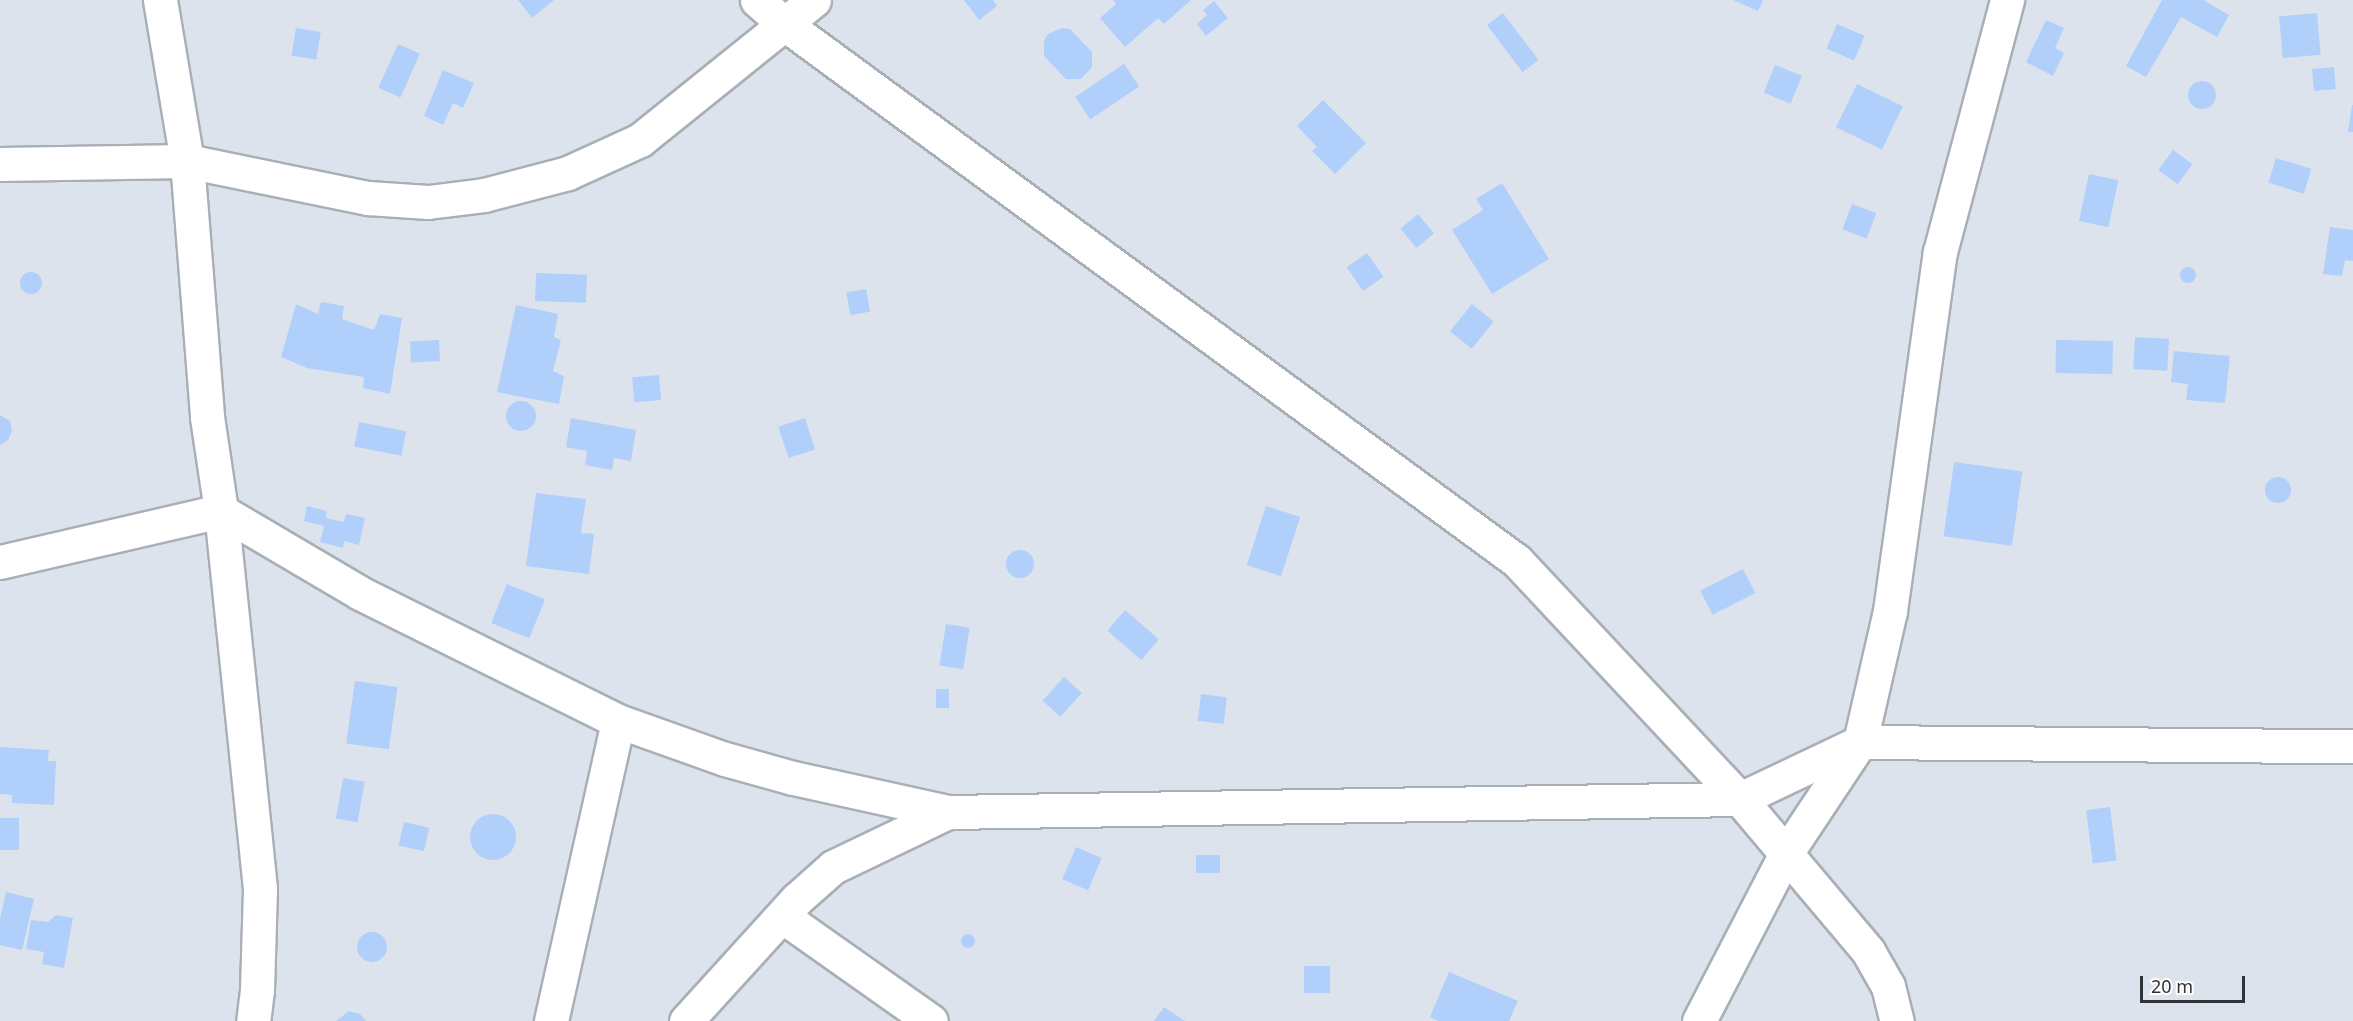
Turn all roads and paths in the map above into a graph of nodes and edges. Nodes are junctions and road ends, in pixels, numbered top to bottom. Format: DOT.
graph roads {
  1 [pos="160,0"];
  2 [pos="757,0"];
  3 [pos="814,0"];
  4 [pos="2007,0"];
  5 [pos="786,25"];
  6 [pos="188,161"];
  7 [pos="0,164"];
  8 [pos="221,511"];
  9 [pos="0,562"];
  10 [pos="618,721"];
  11 [pos="1860,742"];
  12 [pos="2353,746"];
  13 [pos="1740,799"];
  14 [pos="948,812"];
  15 [pos="1785,855"];
  16 [pos="782,916"];
  17 [pos="253,1021"];
  18 [pos="551,1021"];
  19 [pos="686,1021"];
  20 [pos="931,1021"];
  21 [pos="1699,1021"];
  22 [pos="1897,1021"];
  1 -- 6 [label="street"];
  2 -- 5 [label="street"];
  3 -- 5 [label="street"];
  4 -- 11 [label="street"];
  5 -- 6 [label="street"];
  5 -- 13 [label="street"];
  6 -- 7 [label="street"];
  6 -- 8 [label="street"];
  8 -- 9 [label="street"];
  8 -- 10 [label="street"];
  8 -- 17 [label="street"];
  10 -- 14 [label="street"];
  10 -- 18 [label="street"];
  11 -- 12 [label="street"];
  11 -- 13 [label="street"];
  11 -- 15 [label="street"];
  13 -- 14 [label="street"];
  13 -- 15 [label="street"];
  14 -- 16 [label="street"];
  15 -- 21 [label="street"];
  15 -- 22 [label="street"];
  16 -- 19 [label="street"];
  16 -- 20 [label="street"];
}
